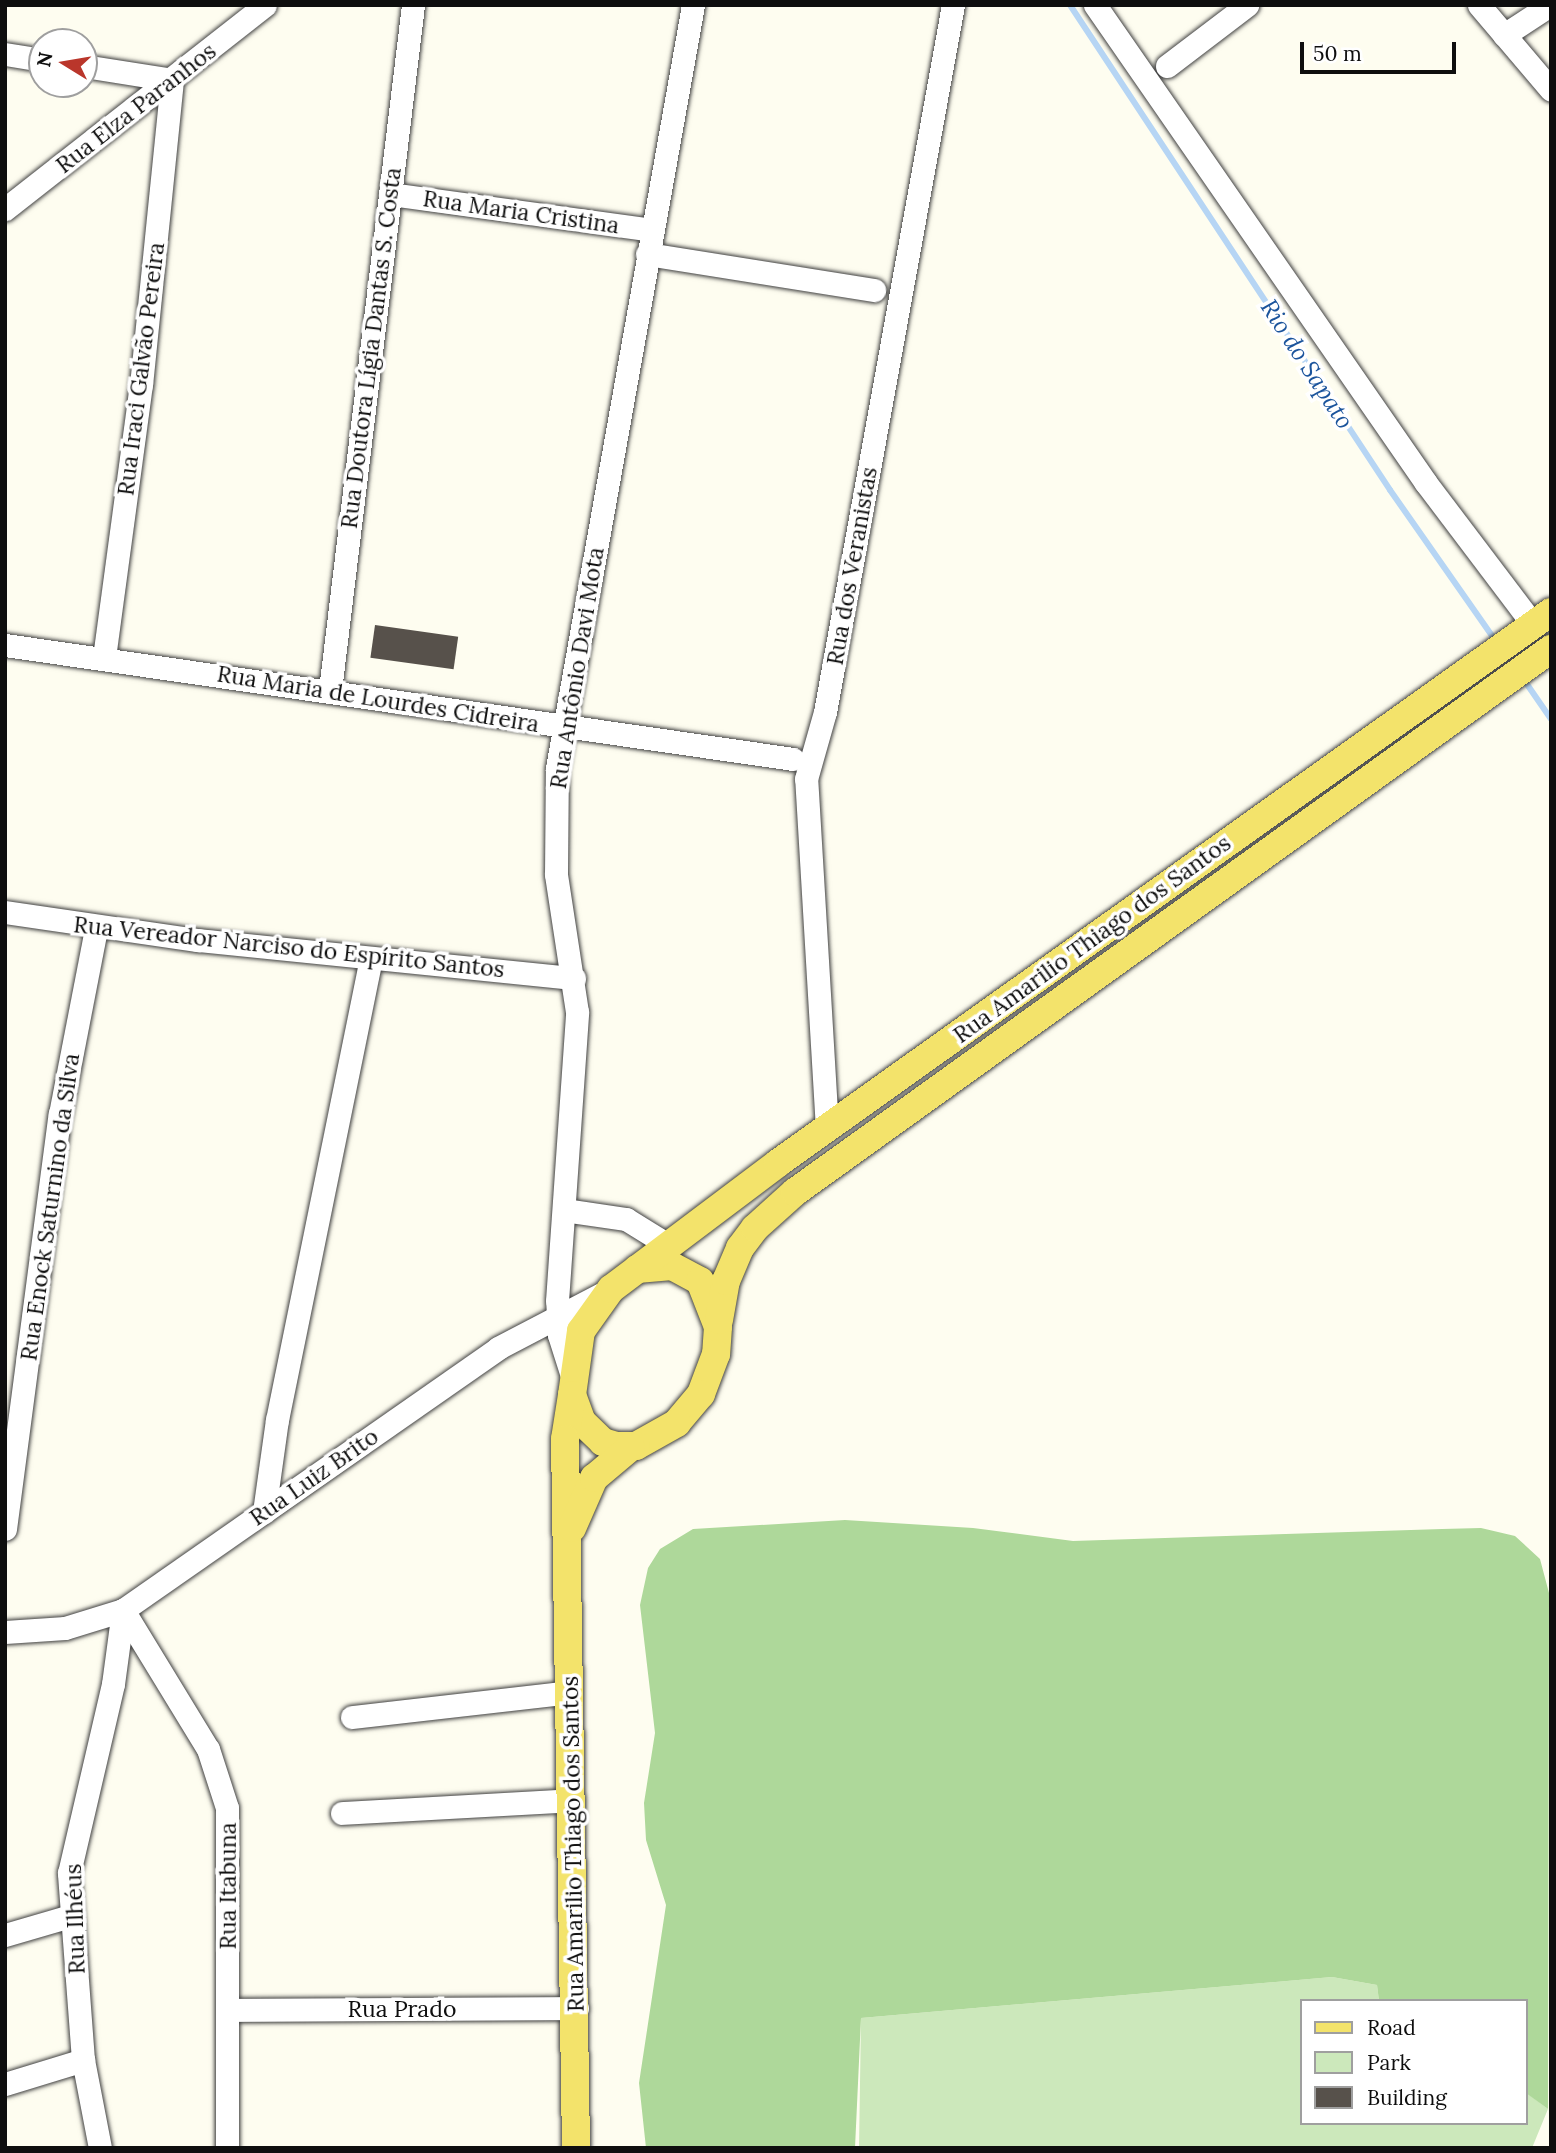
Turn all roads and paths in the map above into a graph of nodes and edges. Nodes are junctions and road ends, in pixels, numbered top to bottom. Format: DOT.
graph roads {
  1 [pos="265,5"];
  2 [pos="412,5"];
  3 [pos="693,5"];
  4 [pos="953,5"];
  5 [pos="1095,5"];
  6 [pos="1247,5"];
  7 [pos="1479,5"];
  8 [pos="1550,5"];
  9 [pos="1504,35"];
  10 [pos="5,54"];
  11 [pos="28,58"];
  12 [pos="1167,66"];
  13 [pos="98,68"];
  14 [pos="172,80"];
  15 [pos="1551,90"];
  16 [pos="390,194"];
  17 [pos="5,209"];
  18 [pos="652,230"];
  19 [pos="647,254"];
  20 [pos="874,290"];
  21 [pos="1536,621"];
  22 [pos="5,645"];
  23 [pos="1547,652"];
  24 [pos="104,658"];
  25 [pos="330,690"];
  26 [pos="564,727"];
  27 [pos="793,759"];
  28 [pos="5,912"];
  29 [pos="96,928"];
  30 [pos="371,959"];
  31 [pos="574,978"];
  32 [pos="827,1129"];
  33 [pos="564,1210"];
  34 [pos="668,1245"];
  35 [pos="637,1269"];
  36 [pos="726,1281"];
  37 [pos="611,1289"];
  38 [pos="557,1319"];
  39 [pos="718,1327"];
  40 [pos="572,1385"];
  41 [pos="631,1447"];
  42 [pos="264,1512"];
  43 [pos="5,1528"];
  44 [pos="568,1540"];
  45 [pos="123,1610"];
  46 [pos="5,1632"];
  47 [pos="571,1692"];
  48 [pos="352,1717"];
  49 [pos="573,1800"];
  50 [pos="342,1813"];
  51 [pos="70,1916"];
  52 [pos="5,1935"];
  53 [pos="576,2008"];
  54 [pos="228,2010"];
  55 [pos="83,2060"];
  56 [pos="5,2084"];
  57 [pos="100,2148"];
  58 [pos="226,2148"];
  59 [pos="576,2148"];
  1 -- 14 [label="street, Rua Elza Paranhos"];
  2 -- 16 [label="street, Rua Doutora Lígia Dantas S. Costa"];
  3 -- 18 [label="street, Rua Antônio Davi Mota"];
  4 -- 32 [label="street, Rua dos Veranistas"];
  5 -- 21 [label="street"];
  6 -- 12 [label="street"];
  7 -- 9 [label="street"];
  8 -- 9 [label="street"];
  9 -- 15 [label="street"];
  10 -- 11 [label="street"];
  13 -- 14 [label="street"];
  14 -- 17 [label="street, Rua Elza Paranhos"];
  14 -- 24 [label="street, Rua Iraci Galvão Pereira"];
  16 -- 18 [label="street, Rua Maria Cristina"];
  16 -- 25 [label="street, Rua Doutora Lígia Dantas S. Costa"];
  18 -- 19 [label="street, Rua Antônio Davi Mota"];
  19 -- 20 [label="street, Rua Maria Cristina"];
  19 -- 26 [label="street, Rua Antônio Davi Mota"];
  21 -- 32 [label="main road, Rua Amarilio Thiago dos Santos"];
  22 -- 24 [label="street, Rua Maria de Lourdes Cidreira"];
  23 -- 36 [label="main road, Rua Amarilio Thiago dos Santos"];
  24 -- 25 [label="street, Rua Maria de Lourdes Cidreira"];
  25 -- 26 [label="street, Rua Maria de Lourdes Cidreira"];
  26 -- 27 [label="street, Rua Maria de Lourdes Cidreira"];
  26 -- 31 [label="street, Rua Antônio Davi Mota"];
  28 -- 29 [label="street, Rua Vereador Narciso do Espírito Santos"];
  29 -- 30 [label="street, Rua Vereador Narciso do Espírito Santos"];
  29 -- 43 [label="street, Rua Enock Saturnino da Silva"];
  30 -- 31 [label="street, Rua Vereador Narciso do Espírito Santos"];
  30 -- 42 [label="street"];
  31 -- 33 [label="street, Rua Antônio Davi Mota"];
  32 -- 34 [label="main road, Rua Amarilio Thiago dos Santos"];
  33 -- 34 [label="street"];
  33 -- 38 [label="street, Rua Antônio Davi Mota"];
  34 -- 35 [label="main road, Rua Amarilio Thiago dos Santos"];
  34 -- 36 [label="main road"];
  35 -- 37 [label="main road"];
  35 -- 39 [label="main road"];
  36 -- 39 [label="main road, Rua Amarilio Thiago dos Santos"];
  37 -- 38 [label="street, Rua Luiz Brito"];
  37 -- 40 [label="main road"];
  38 -- 40 [label="street, Rua Antônio Davi Mota"];
  38 -- 42 [label="street, Rua Luiz Brito"];
  39 -- 41 [label="main road"];
  40 -- 41 [label="main road"];
  40 -- 44 [label="main road, Rua Amarilio Thiago dos Santos"];
  41 -- 44 [label="main road, Rua Amarilio Thiago dos Santos"];
  42 -- 45 [label="street, Rua Luiz Brito"];
  44 -- 47 [label="main road, Rua Amarilio Thiago dos Santos"];
  45 -- 46 [label="street, Rua Luiz Brito"];
  45 -- 51 [label="street, Rua Ilhéus"];
  45 -- 54 [label="street, Rua Itabuna"];
  47 -- 48 [label="street"];
  47 -- 49 [label="main road, Rua Amarilio Thiago dos Santos"];
  49 -- 50 [label="street"];
  49 -- 53 [label="main road, Rua Amarilio Thiago dos Santos"];
  51 -- 52 [label="street"];
  51 -- 55 [label="street, Rua Ilhéus"];
  53 -- 54 [label="street, Rua Prado"];
  53 -- 59 [label="main road, Rua Amarilio Thiago dos Santos"];
  54 -- 58 [label="street, Rua Itabuna"];
  55 -- 56 [label="street"];
  55 -- 57 [label="street, Rua Ilhéus"];
}
